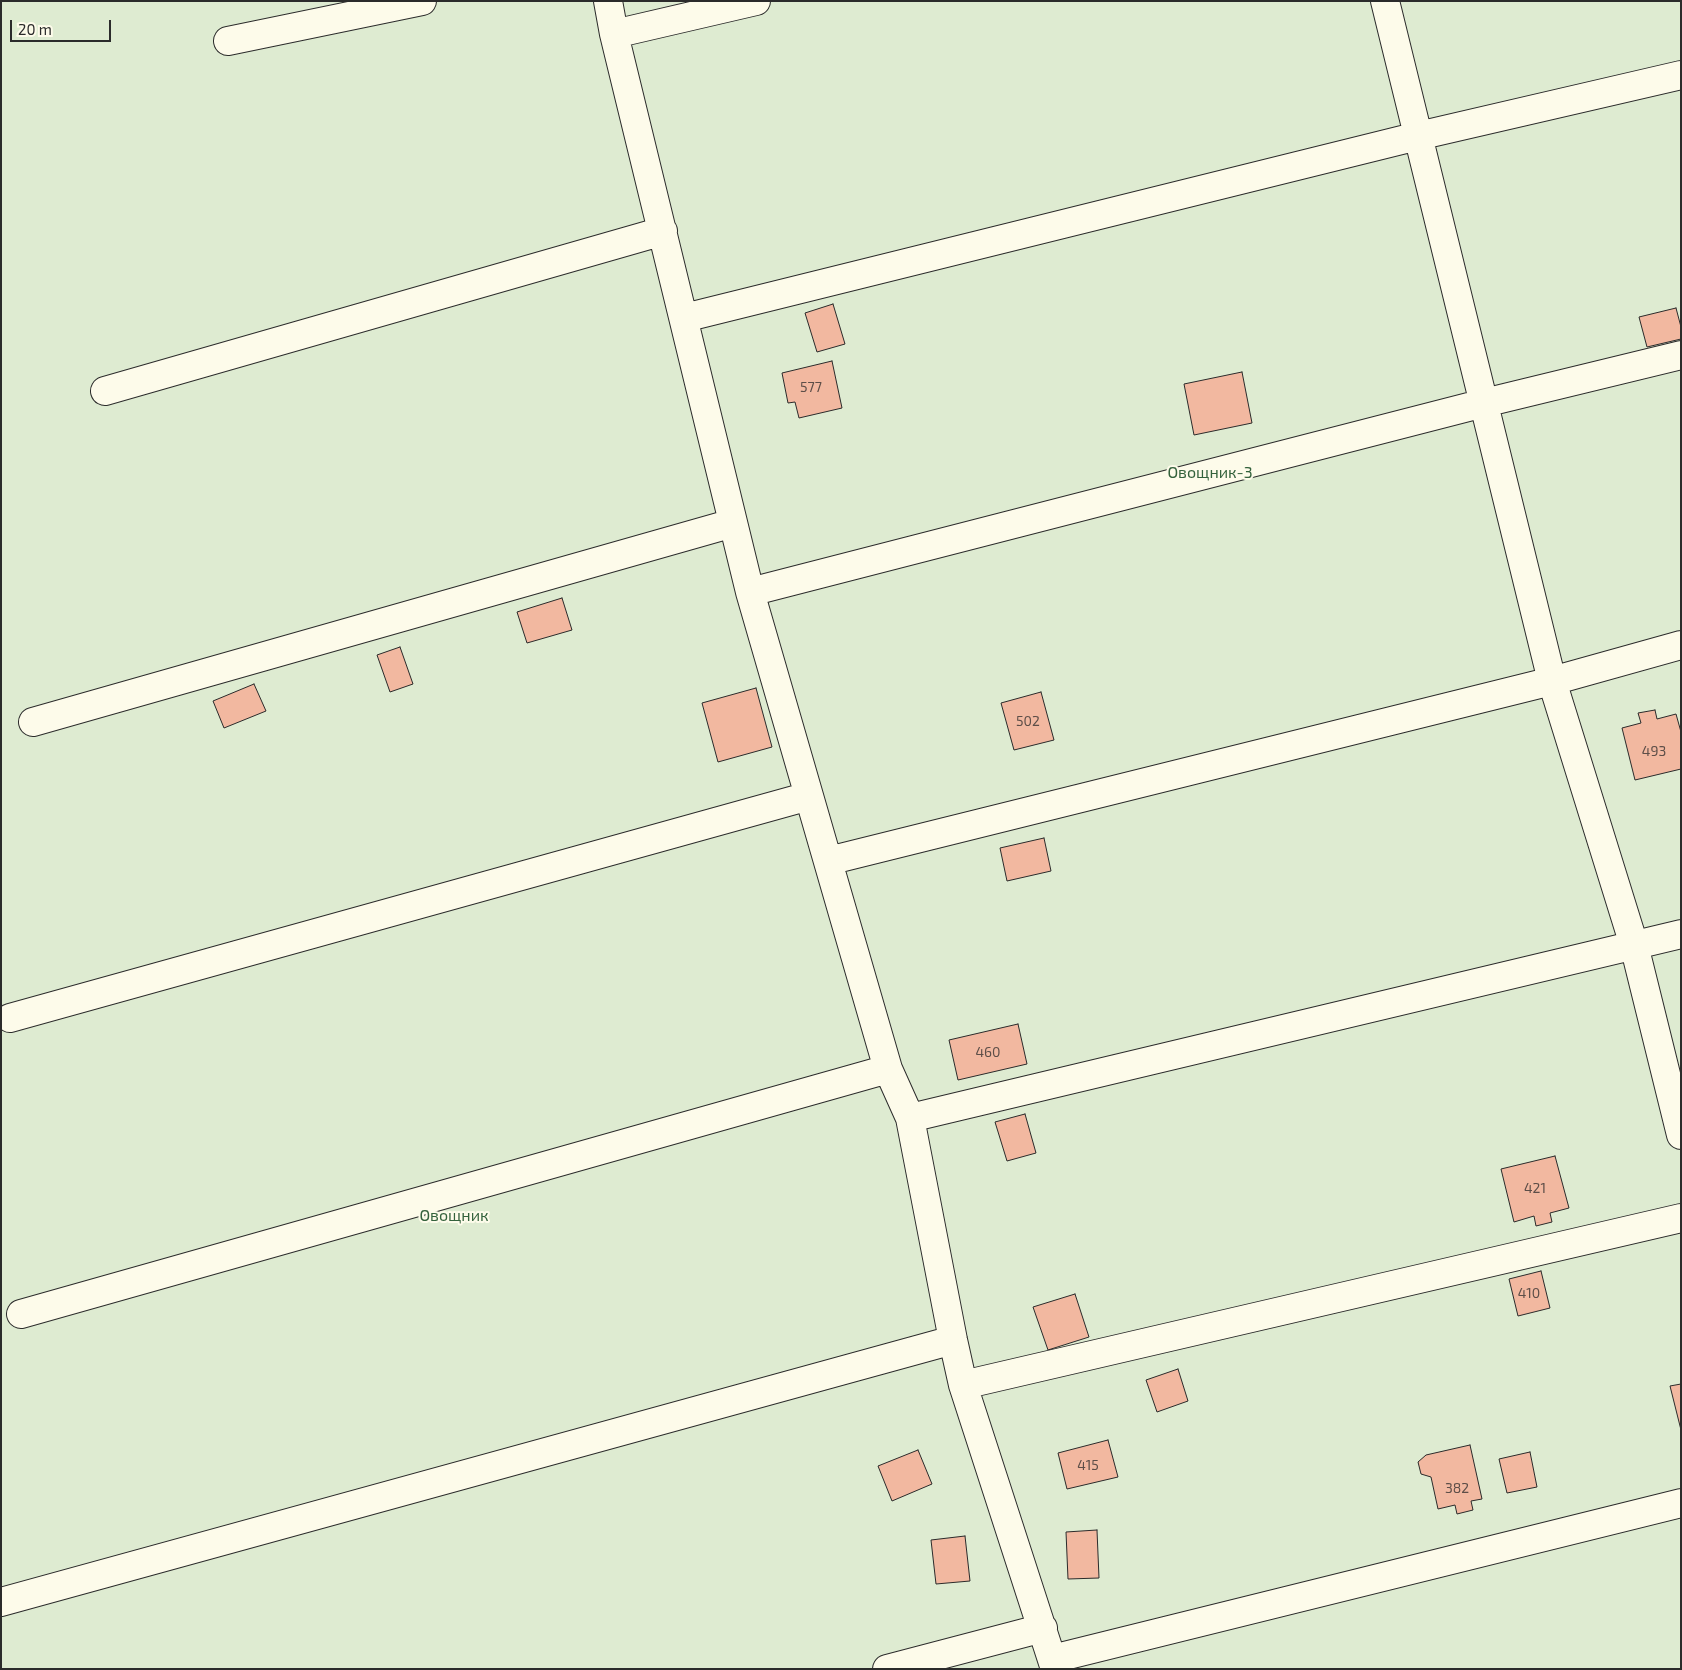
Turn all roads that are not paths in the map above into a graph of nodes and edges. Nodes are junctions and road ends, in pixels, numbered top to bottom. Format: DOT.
graph roads {
  1 [pos="422,1"];
  2 [pos="608,1"];
  3 [pos="756,1"];
  4 [pos="1385,1"];
  5 [pos="614,34"];
  6 [pos="228,41"];
  7 [pos="1681,75"];
  8 [pos="1418,136"];
  9 [pos="663,231"];
  10 [pos="684,318"];
  11 [pos="1681,355"];
  12 [pos="106,391"];
  13 [pos="1484,404"];
  14 [pos="734,523"];
  15 [pos="750,592"];
  16 [pos="1681,645"];
  17 [pos="1552,681"];
  18 [pos="33,722"];
  19 [pos="809,796"];
  20 [pos="828,861"];
  21 [pos="1681,934"];
  22 [pos="1634,945"];
  23 [pos="10,1018"];
  24 [pos="888,1069"];
  25 [pos="910,1118"];
  26 [pos="1681,1135"];
  27 [pos="1681,1218"];
  28 [pos="22,1314"];
  29 [pos="953,1340"];
  30 [pos="963,1385"];
  31 [pos="1681,1503"];
  32 [pos="1,1602"];
  33 [pos="1043,1628"];
  34 [pos="1054,1664"];
  35 [pos="887,1669"];
  1 -- 6 [label="lane"];
  2 -- 5 [label="lane"];
  3 -- 5 [label="lane"];
  4 -- 8 [label="lane"];
  5 -- 9 [label="lane"];
  7 -- 8 [label="lane"];
  8 -- 10 [label="lane"];
  8 -- 13 [label="lane"];
  9 -- 10 [label="lane"];
  9 -- 12 [label="lane"];
  10 -- 14 [label="lane"];
  11 -- 13 [label="lane"];
  13 -- 15 [label="lane"];
  13 -- 17 [label="lane"];
  14 -- 15 [label="lane"];
  14 -- 18 [label="lane"];
  15 -- 19 [label="lane"];
  16 -- 17 [label="lane"];
  17 -- 20 [label="lane"];
  17 -- 22 [label="lane"];
  19 -- 20 [label="lane"];
  19 -- 23 [label="lane"];
  20 -- 24 [label="lane"];
  21 -- 22 [label="lane"];
  22 -- 25 [label="lane"];
  22 -- 26 [label="lane"];
  24 -- 25 [label="lane"];
  24 -- 28 [label="lane"];
  25 -- 29 [label="lane"];
  27 -- 30 [label="lane"];
  29 -- 30 [label="lane"];
  29 -- 32 [label="lane"];
  30 -- 33 [label="lane"];
  31 -- 34 [label="lane"];
  33 -- 34 [label="lane"];
  33 -- 35 [label="lane"];
}
